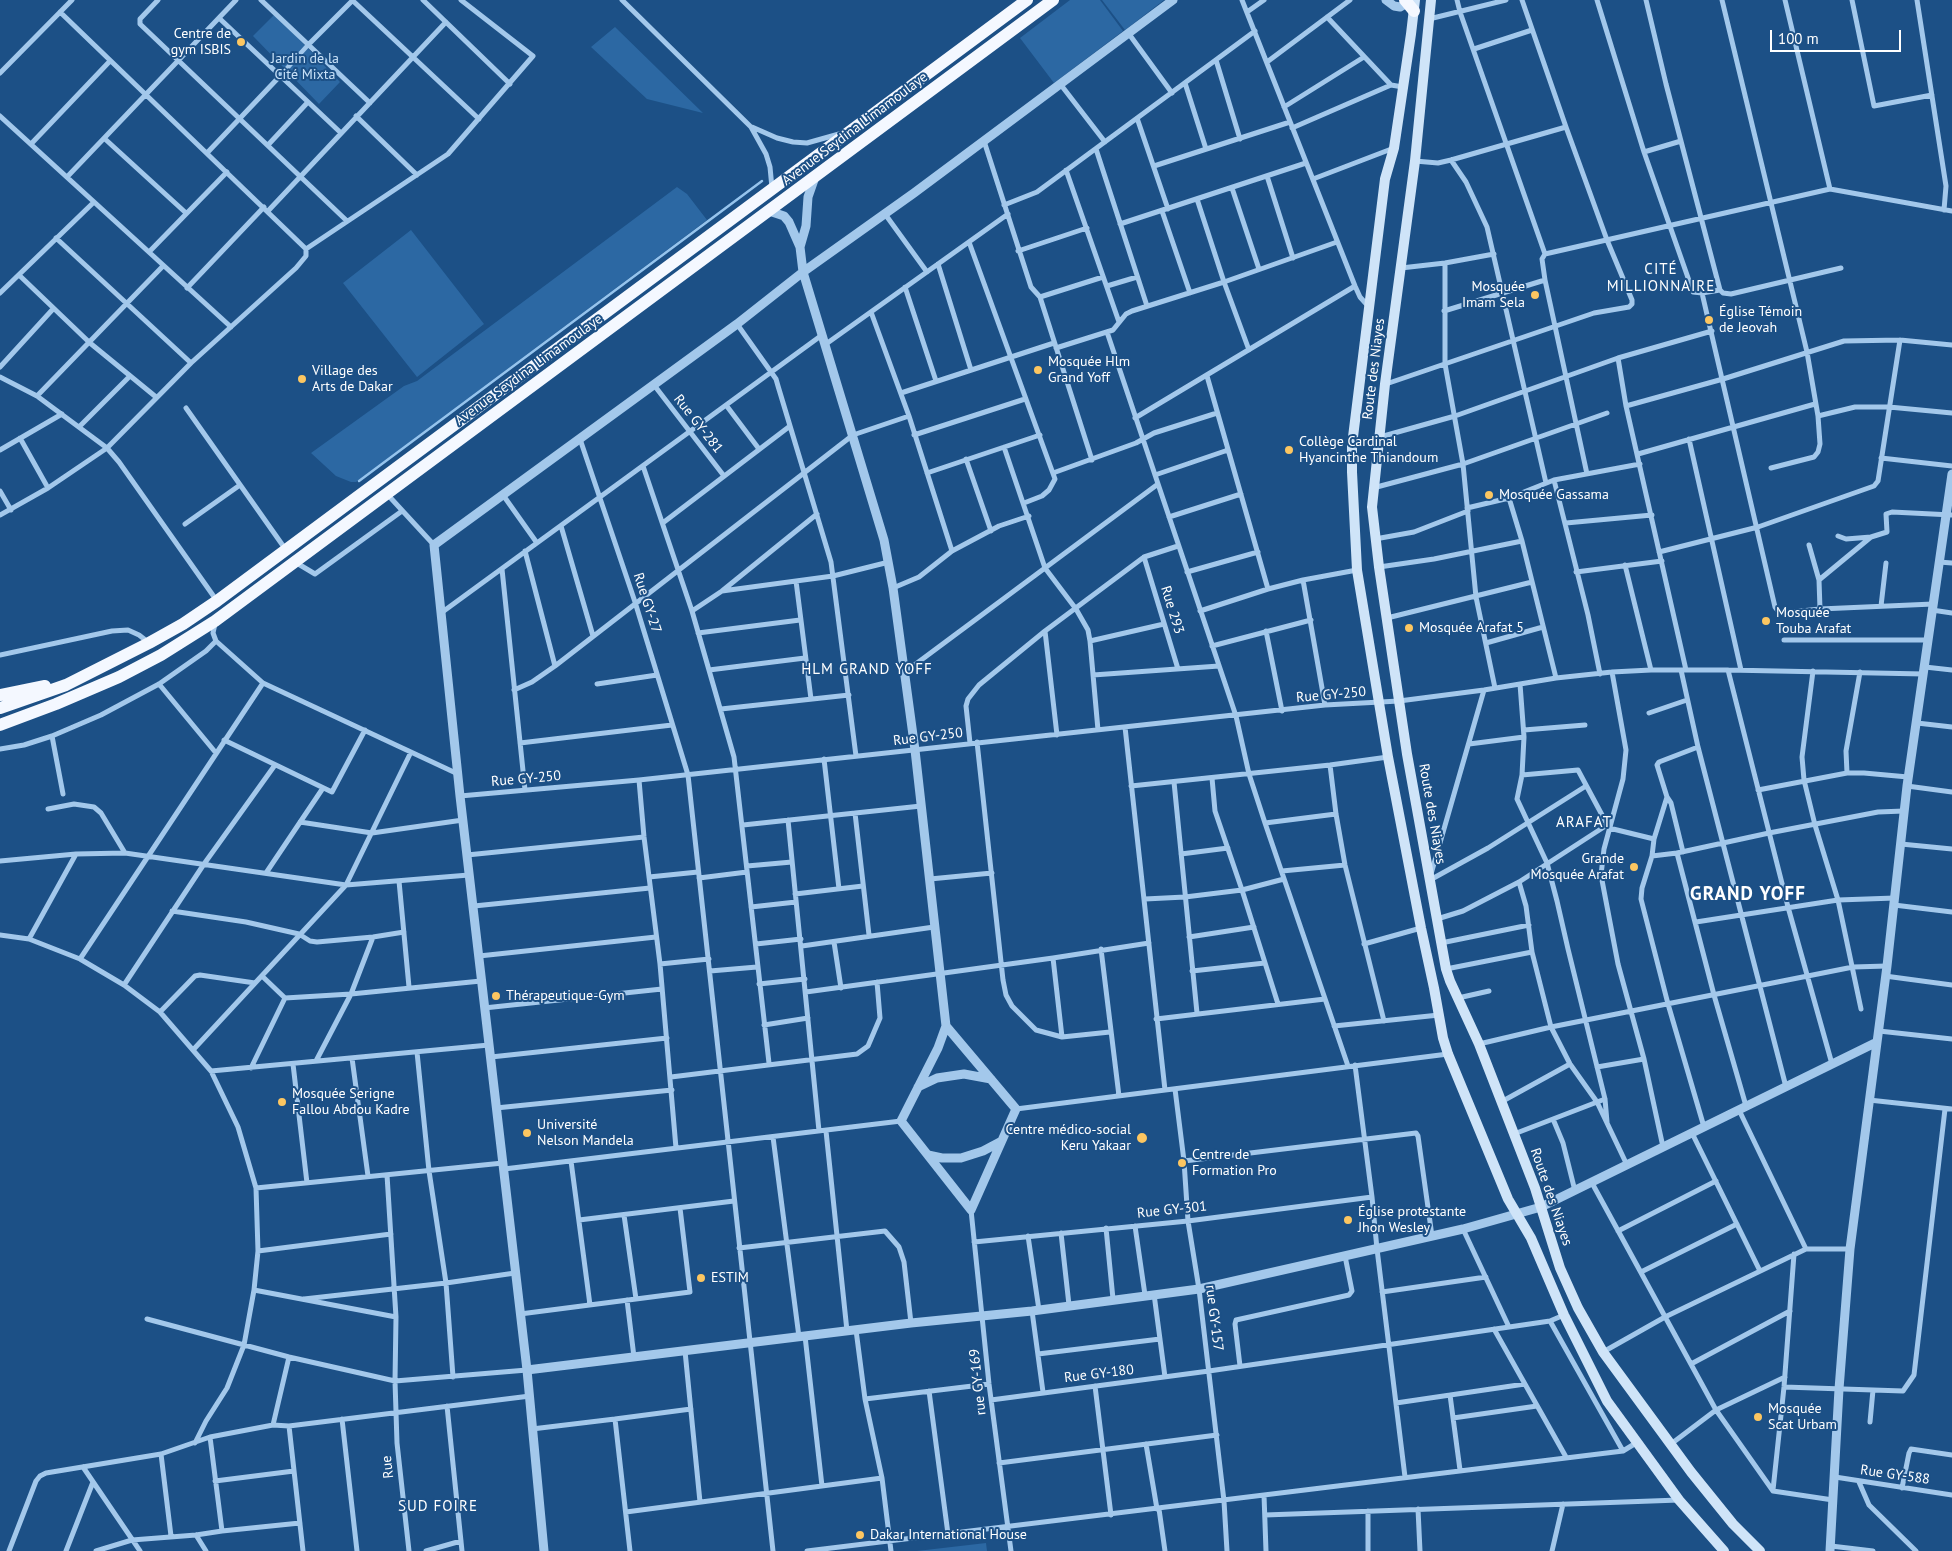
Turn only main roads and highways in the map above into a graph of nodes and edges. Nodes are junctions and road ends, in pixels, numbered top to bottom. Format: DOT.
graph roads {
  1 [pos="1027,0"];
  2 [pos="1053,0"];
  3 [pos="1431,0"];
  4 [pos="1410,4"];
  5 [pos="104,666"];
  6 [pos="0,695"];
  7 [pos="0,708"];
  8 [pos="0,724"];
  9 [pos="1724,1551"];
  10 [pos="1760,1551"];
  1 -- 5 [label="highway, Avenue Seydina Limamoulaye"];
  2 -- 8 [label="highway, Avenue Seydina Limamoulaye"];
  3 -- 10 [label="main road, Route des Niayes"];
  4 -- 9 [label="main road, Route des Niayes"];
  5 -- 6 [label="highway"];
  5 -- 7 [label="highway, Avenue Seydina Limamoulaye"];
}
